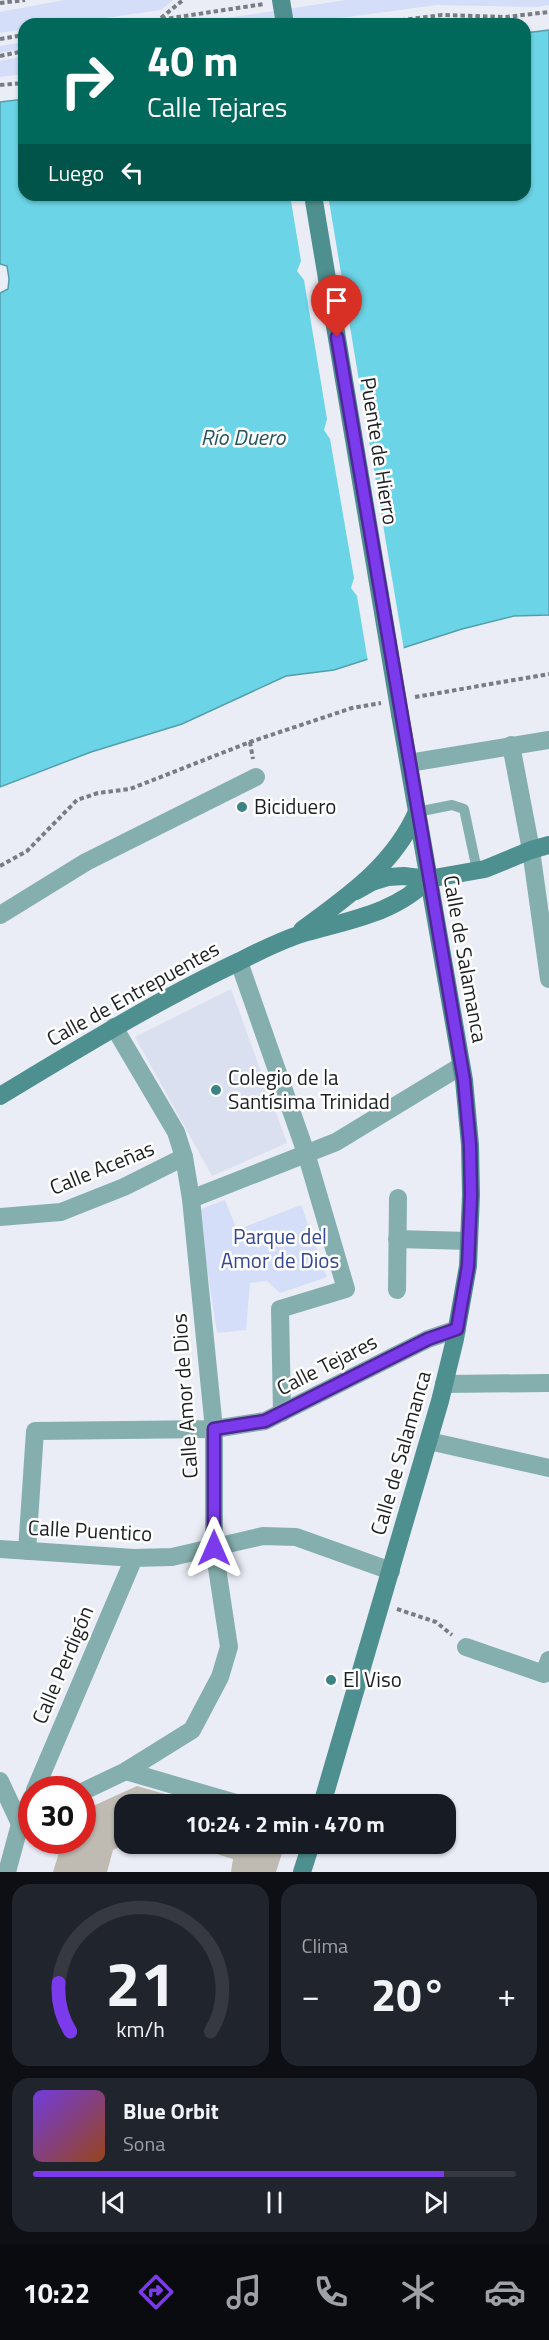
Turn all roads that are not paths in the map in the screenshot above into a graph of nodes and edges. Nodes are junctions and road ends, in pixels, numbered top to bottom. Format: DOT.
graph roads {
  1 [pos="273,2"];
  2 [pos="282,18"];
  3 [pos="315,201"];
  4 [pos="400,714"];
  5 [pos="549,740"];
  6 [pos="511,745"];
  7 [pos="409,763"];
  8 [pos="256,777"];
  9 [pos="417,812"];
  10 [pos="549,845"];
  11 [pos="531,850"];
  12 [pos="477,870"];
  13 [pos="429,879"];
  14 [pos="356,891"];
  15 [pos="0,915"];
  16 [pos="291,938"];
  17 [pos="239,962"];
  18 [pos="549,978"];
  19 [pos="114,1027"];
  20 [pos="461,1066"];
  21 [pos="0,1096"];
  22 [pos="306,1153"];
  23 [pos="184,1157"];
  24 [pos="398,1198"];
  25 [pos="191,1199"];
  26 [pos="0,1217"];
  27 [pos="397,1239"];
  28 [pos="469,1241"];
  29 [pos="397,1290"];
  30 [pos="457,1329"];
  31 [pos="549,1383"];
  32 [pos="444,1384"];
  33 [pos="282,1413"];
  34 [pos="214,1429"];
  35 [pos="429,1441"];
  36 [pos="549,1468"];
  37 [pos="214,1548"];
  38 [pos="0,1549"];
  39 [pos="27,1551"];
  40 [pos="134,1558"];
  41 [pos="391,1571"];
  42 [pos="466,1647"];
  43 [pos="549,1660"];
  44 [pos="126,1771"];
  45 [pos="41,1776"];
  46 [pos="0,1781"];
  47 [pos="96,1785"];
  48 [pos="205,1794"];
  49 [pos="325,1794"];
  50 [pos="18,1809"];
  51 [pos="18,1842"];
  52 [pos="308,1854"];
  53 [pos="7,1872"];
  54 [pos="303,1872"];
  1 -- 2 [label="main road, bridge"];
  3 -- 4 [label="main road, Puente de Hierro, bridge"];
  4 -- 7 [label="main road, Calle de Salamanca"];
  5 -- 6 [label="street"];
  6 -- 7 [label="street"];
  6 -- 11 [label="street"];
  7 -- 9 [label="main road, Calle de Salamanca"];
  8 -- 15 [label="street"];
  9 -- 12 [label="lane"];
  9 -- 13 [label="main road, Calle de Salamanca"];
  9 -- 14 [label="main road, Calle de Entrepuentes"];
  10 -- 11 [label="main road"];
  11 -- 12 [label="main road"];
  11 -- 18 [label="street"];
  12 -- 13 [label="main road"];
  13 -- 14 [label="main road, Calle de Entrepuentes"];
  13 -- 16 [label="main road, Calle de Entrepuentes"];
  13 -- 20 [label="main road, Calle de Salamanca"];
  14 -- 16 [label="main road, Calle de Entrepuentes"];
  16 -- 17 [label="main road, Calle de Entrepuentes"];
  17 -- 19 [label="main road, Calle de Entrepuentes"];
  17 -- 22 [label="street"];
  19 -- 21 [label="main road, Calle de Entrepuentes"];
  19 -- 23 [label="street, Calle Amor de Dios"];
  20 -- 22 [label="street"];
  20 -- 28 [label="main road, Calle de Salamanca"];
  22 -- 25 [label="street"];
  22 -- 33 [label="street"];
  23 -- 25 [label="street, Calle Amor de Dios"];
  23 -- 26 [label="street, Calle Aceñas"];
  24 -- 27 [label="street"];
  25 -- 34 [label="street, Calle Amor de Dios"];
  27 -- 28 [label="street"];
  27 -- 29 [label="street"];
  28 -- 30 [label="main road, Calle de Salamanca"];
  30 -- 32 [label="main road, Calle de Salamanca"];
  30 -- 33 [label="street, Calle Tejares"];
  31 -- 32 [label="street"];
  32 -- 35 [label="main road, Calle de Salamanca"];
  33 -- 34 [label="street, Calle Tejares"];
  34 -- 37 [label="street, Calle Amor de Dios"];
  34 -- 39 [label="street, Calle Tejares"];
  35 -- 36 [label="street"];
  35 -- 41 [label="main road, Calle de Salamanca"];
  37 -- 40 [label="street, Calle Puentico"];
  37 -- 41 [label="street, Calle Puentico"];
  37 -- 44 [label="street, Calle Amor de Dios"];
  38 -- 39 [label="street, Calle Puentico"];
  39 -- 40 [label="street, Calle Puentico"];
  40 -- 45 [label="street, Calle Perdigón"];
  41 -- 49 [label="main road, Calle de Salamanca"];
  42 -- 43 [label="street"];
  44 -- 47 [label="street, Calle Amor de Dios"];
  44 -- 48 [label="street"];
  46 -- 50 [label="street"];
  51 -- 53 [label="street"];
  52 -- 54 [label="main road"];
}
